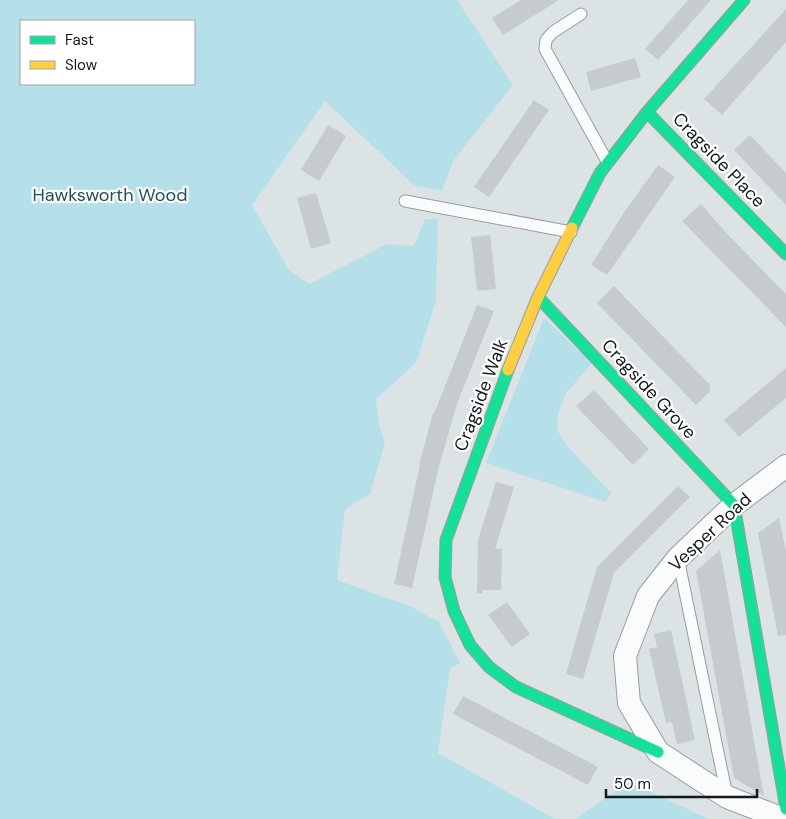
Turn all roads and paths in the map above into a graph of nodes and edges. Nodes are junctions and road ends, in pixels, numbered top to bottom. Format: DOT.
graph roads {
  1 [pos="744,0"];
  2 [pos="581,14"];
  3 [pos="647,112"];
  4 [pos="608,163"];
  5 [pos="405,201"];
  6 [pos="571,232"];
  7 [pos="786,254"];
  8 [pos="538,297"];
  9 [pos="786,466"];
  10 [pos="734,505"];
  11 [pos="678,558"];
  12 [pos="658,752"];
  13 [pos="727,797"];
  14 [pos="786,809"];
  15 [pos="783,819"];
  1 -- 3 [label="street, Cragside Walk"];
  2 -- 4 [label="lane"];
  3 -- 4 [label="street, Cragside Walk"];
  3 -- 7 [label="street, Cragside Place"];
  4 -- 6 [label="street, Cragside Walk"];
  5 -- 6 [label="lane"];
  6 -- 8 [label="street, Cragside Walk"];
  8 -- 10 [label="street, Cragside Grove"];
  8 -- 12 [label="street, Cragside Walk"];
  9 -- 10 [label="street, Vesper Road"];
  10 -- 11 [label="street, Vesper Road"];
  10 -- 14 [label="street"];
  11 -- 12 [label="street, Vesper Road"];
  11 -- 13 [label="lane"];
  12 -- 13 [label="street, Vesper Road"];
  13 -- 15 [label="street, Vesper Road"];
}
